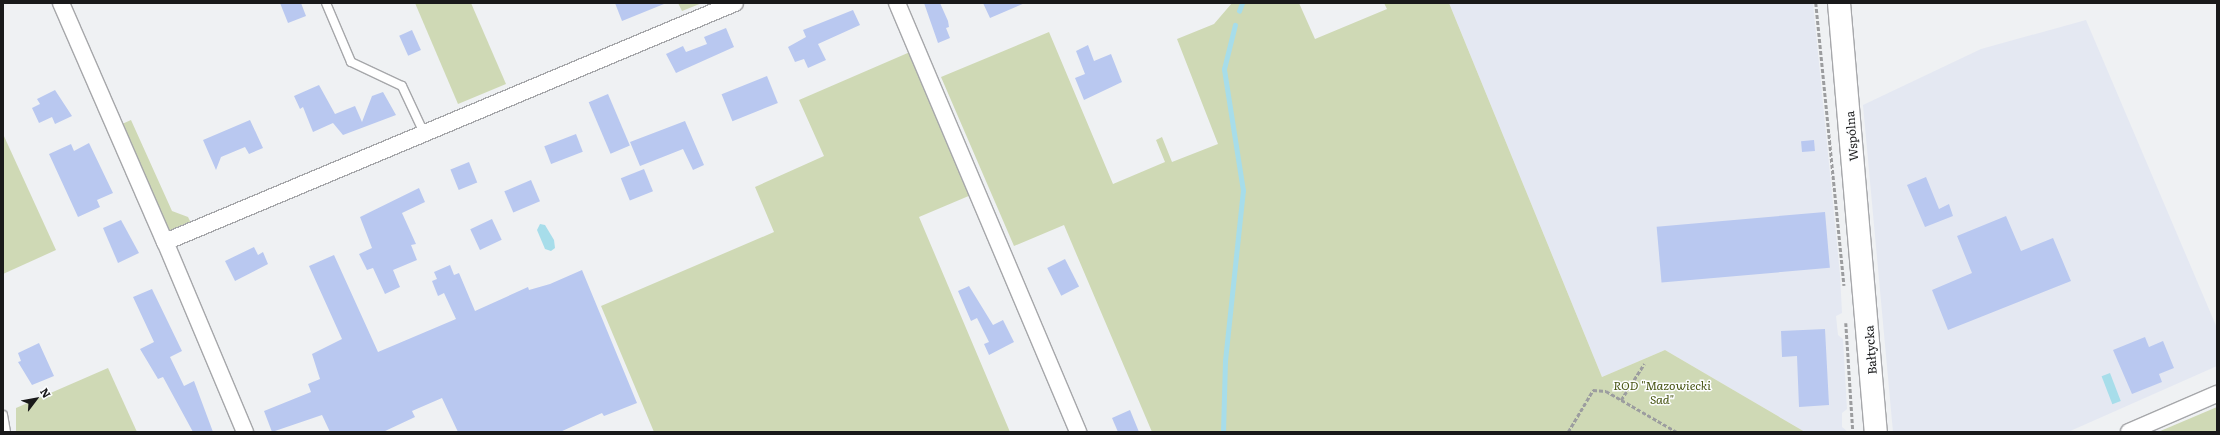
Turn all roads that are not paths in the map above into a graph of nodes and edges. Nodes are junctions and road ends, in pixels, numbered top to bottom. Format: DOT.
graph roads {
  1 [pos="61,3"];
  2 [pos="326,3"];
  3 [pos="735,3"];
  4 [pos="897,3"];
  5 [pos="1839,3"];
  6 [pos="424,134"];
  7 [pos="165,242"];
  8 [pos="1864,269"];
  9 [pos="2217,394"];
  10 [pos="3,415"];
  11 [pos="6,432"];
  12 [pos="245,432"];
  13 [pos="1078,432"];
  14 [pos="1876,432"];
  15 [pos="2129,432"];
  1 -- 7 [label="street"];
  2 -- 6 [label="lane"];
  3 -- 6 [label="street"];
  4 -- 13 [label="street"];
  5 -- 8 [label="street, Wspólna"];
  6 -- 7 [label="street"];
  7 -- 12 [label="street"];
  8 -- 14 [label="street, Bałtycka"];
  9 -- 15 [label="street"];
  10 -- 11 [label="lane"];
}
